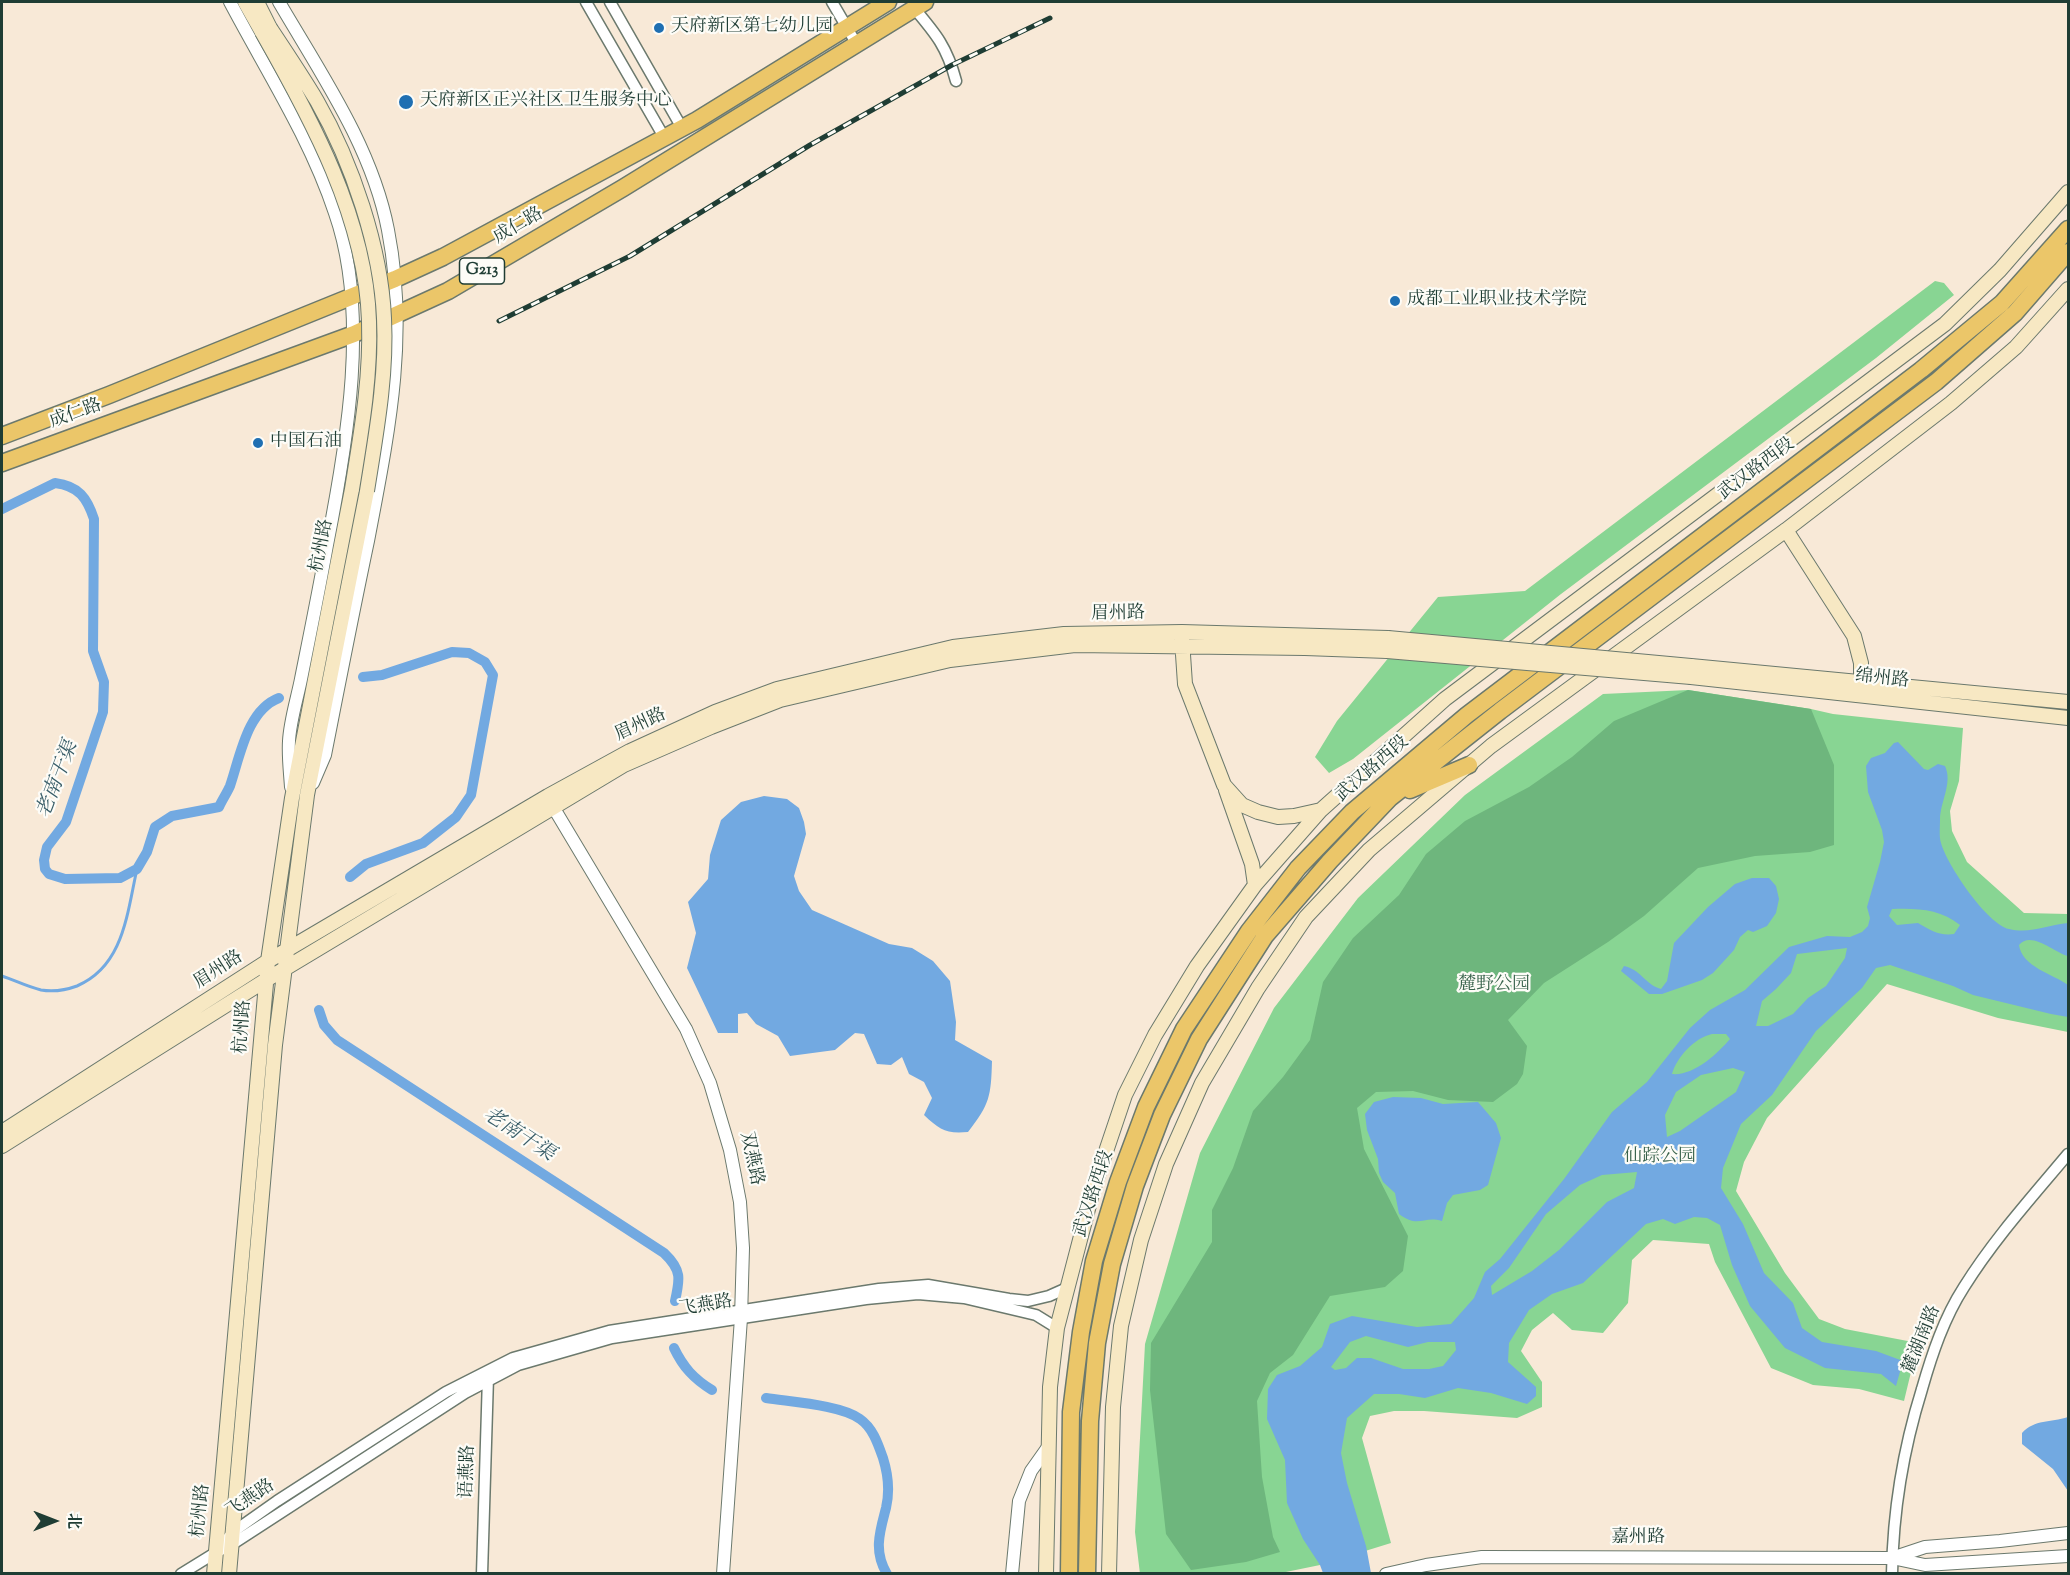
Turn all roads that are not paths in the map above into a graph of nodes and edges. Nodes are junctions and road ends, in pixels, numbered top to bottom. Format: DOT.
graph roads {
  1 [pos="231,2"];
  2 [pos="245,2"];
  3 [pos="257,2"];
  4 [pos="279,2"];
  5 [pos="586,2"];
  6 [pos="610,2"];
  7 [pos="832,2"];
  8 [pos="888,2"];
  9 [pos="919,5"];
  10 [pos="847,27"];
  11 [pos="266,30"];
  12 [pos="856,43"];
  13 [pos="956,81"];
  14 [pos="682,128"];
  15 [pos="664,137"];
  16 [pos="2068,192"];
  17 [pos="2068,229"];
  18 [pos="2068,252"];
  19 [pos="395,279"];
  20 [pos="2068,289"];
  21 [pos="351,295"];
  22 [pos="398,315"];
  23 [pos="354,334"];
  24 [pos="2,436"];
  25 [pos="2,463"];
  26 [pos="1786,530"];
  27 [pos="1182,632"];
  28 [pos="1388,645"];
  29 [pos="1182,648"];
  30 [pos="1691,671"];
  31 [pos="1861,681"];
  32 [pos="1860,695"];
  33 [pos="2068,702"];
  34 [pos="2068,718"];
  35 [pos="1469,765"];
  36 [pos="1224,786"];
  37 [pos="307,795"];
  38 [pos="292,798"];
  39 [pos="1390,798"];
  40 [pos="550,802"];
  41 [pos="1321,810"];
  42 [pos="1255,885"];
  43 [pos="288,949"];
  44 [pos="268,961"];
  45 [pos="284,970"];
  46 [pos="266,980"];
  47 [pos="2,1132"];
  48 [pos="2,1146"];
  49 [pos="2068,1154"];
  50 [pos="1067,1288"];
  51 [pos="741,1314"];
  52 [pos="1058,1328"];
  53 [pos="488,1376"];
  54 [pos="1048,1448"];
  55 [pos="2068,1533"];
  56 [pos="232,1538"];
  57 [pos="215,1553"];
  58 [pos="2068,1556"];
  59 [pos="1893,1558"];
  60 [pos="181,1574"];
  61 [pos="214,1574"];
  62 [pos="229,1574"];
  63 [pos="482,1574"];
  64 [pos="723,1574"];
  65 [pos="1012,1574"];
  66 [pos="1046,1574"];
  67 [pos="1069,1574"];
  68 [pos="1087,1574"];
  69 [pos="1109,1574"];
  70 [pos="1386,1574"];
  71 [pos="1892,1574"];
  1 -- 21 [label="street"];
  2 -- 11 [label="main road"];
  3 -- 11 [label="main road"];
  4 -- 19 [label="street"];
  5 -- 15 [label="street"];
  6 -- 14 [label="street"];
  7 -- 10 [label="street"];
  8 -- 10 [label="highway, 成仁路 / G213"];
  9 -- 12 [label="highway, 成仁路 / G213"];
  9 -- 13 [label="street"];
  10 -- 12 [label="street"];
  10 -- 14 [label="highway, 成仁路 / G213"];
  11 -- 37 [label="main road, 杭州路, bridge"];
  11 -- 38 [label="main road, 杭州路, bridge"];
  12 -- 22 [label="highway, 成仁路 / G213"];
  14 -- 15 [label="highway, 成仁路 / G213"];
  15 -- 19 [label="highway, 成仁路 / G213"];
  16 -- 41 [label="main road"];
  17 -- 67 [label="highway, 武汉路西段"];
  18 -- 39 [label="highway, 武汉路西段"];
  19 -- 21 [label="highway, 成仁路 / G213"];
  19 -- 22 [label="street"];
  20 -- 26 [label="main road"];
  21 -- 23 [label="street"];
  21 -- 24 [label="highway, 成仁路 / G213"];
  22 -- 23 [label="highway, 成仁路 / G213"];
  22 -- 37 [label="street"];
  23 -- 25 [label="highway, 成仁路 / G213"];
  23 -- 38 [label="street"];
  26 -- 31 [label="main road"];
  26 -- 35 [label="main road"];
  27 -- 28 [label="main road, 眉州路"];
  27 -- 29 [label="main road"];
  27 -- 40 [label="main road, 眉州路"];
  28 -- 29 [label="main road"];
  28 -- 30 [label="main road, bridge"];
  29 -- 36 [label="main road"];
  29 -- 40 [label="main road"];
  30 -- 31 [label="main road, 绵州路"];
  30 -- 32 [label="main road, 绵州路"];
  31 -- 32 [label="main road"];
  31 -- 33 [label="main road, 绵州路"];
  32 -- 34 [label="main road, 绵州路"];
  35 -- 39 [label="highway"];
  35 -- 69 [label="main road"];
  36 -- 41 [label="main road"];
  36 -- 42 [label="main road"];
  37 -- 43 [label="main road, 杭州路"];
  38 -- 44 [label="main road, 杭州路"];
  39 -- 68 [label="highway, 武汉路西段"];
  40 -- 43 [label="main road, 眉州路"];
  40 -- 45 [label="main road"];
  40 -- 51 [label="street, 双燕路"];
  41 -- 42 [label="main road"];
  42 -- 50 [label="main road"];
  43 -- 44 [label="main road, 眉州路"];
  43 -- 45 [label="main road, 杭州路"];
  44 -- 46 [label="main road, 杭州路"];
  44 -- 47 [label="main road, 眉州路"];
  45 -- 46 [label="main road"];
  45 -- 56 [label="main road, 杭州路"];
  46 -- 48 [label="main road"];
  46 -- 57 [label="main road, 杭州路"];
  49 -- 59 [label="street, 麓湖南路"];
  50 -- 51 [label="street, 飞燕路"];
  50 -- 52 [label="main road"];
  51 -- 52 [label="street, 飞燕路"];
  51 -- 53 [label="street, 飞燕路"];
  51 -- 64 [label="street, 双燕路"];
  52 -- 54 [label="main road"];
  53 -- 56 [label="street, 飞燕路"];
  53 -- 63 [label="street, 语燕路"];
  54 -- 65 [label="street"];
  54 -- 66 [label="main road"];
  55 -- 59 [label="street, 嘉州路"];
  56 -- 57 [label="street, 飞燕路"];
  56 -- 62 [label="main road, 杭州路"];
  57 -- 60 [label="street, 飞燕路"];
  57 -- 61 [label="main road, 杭州路"];
  58 -- 59 [label="street, 嘉州路"];
  59 -- 70 [label="street, 嘉州路"];
  59 -- 71 [label="street, 麓湖南路"];
}
